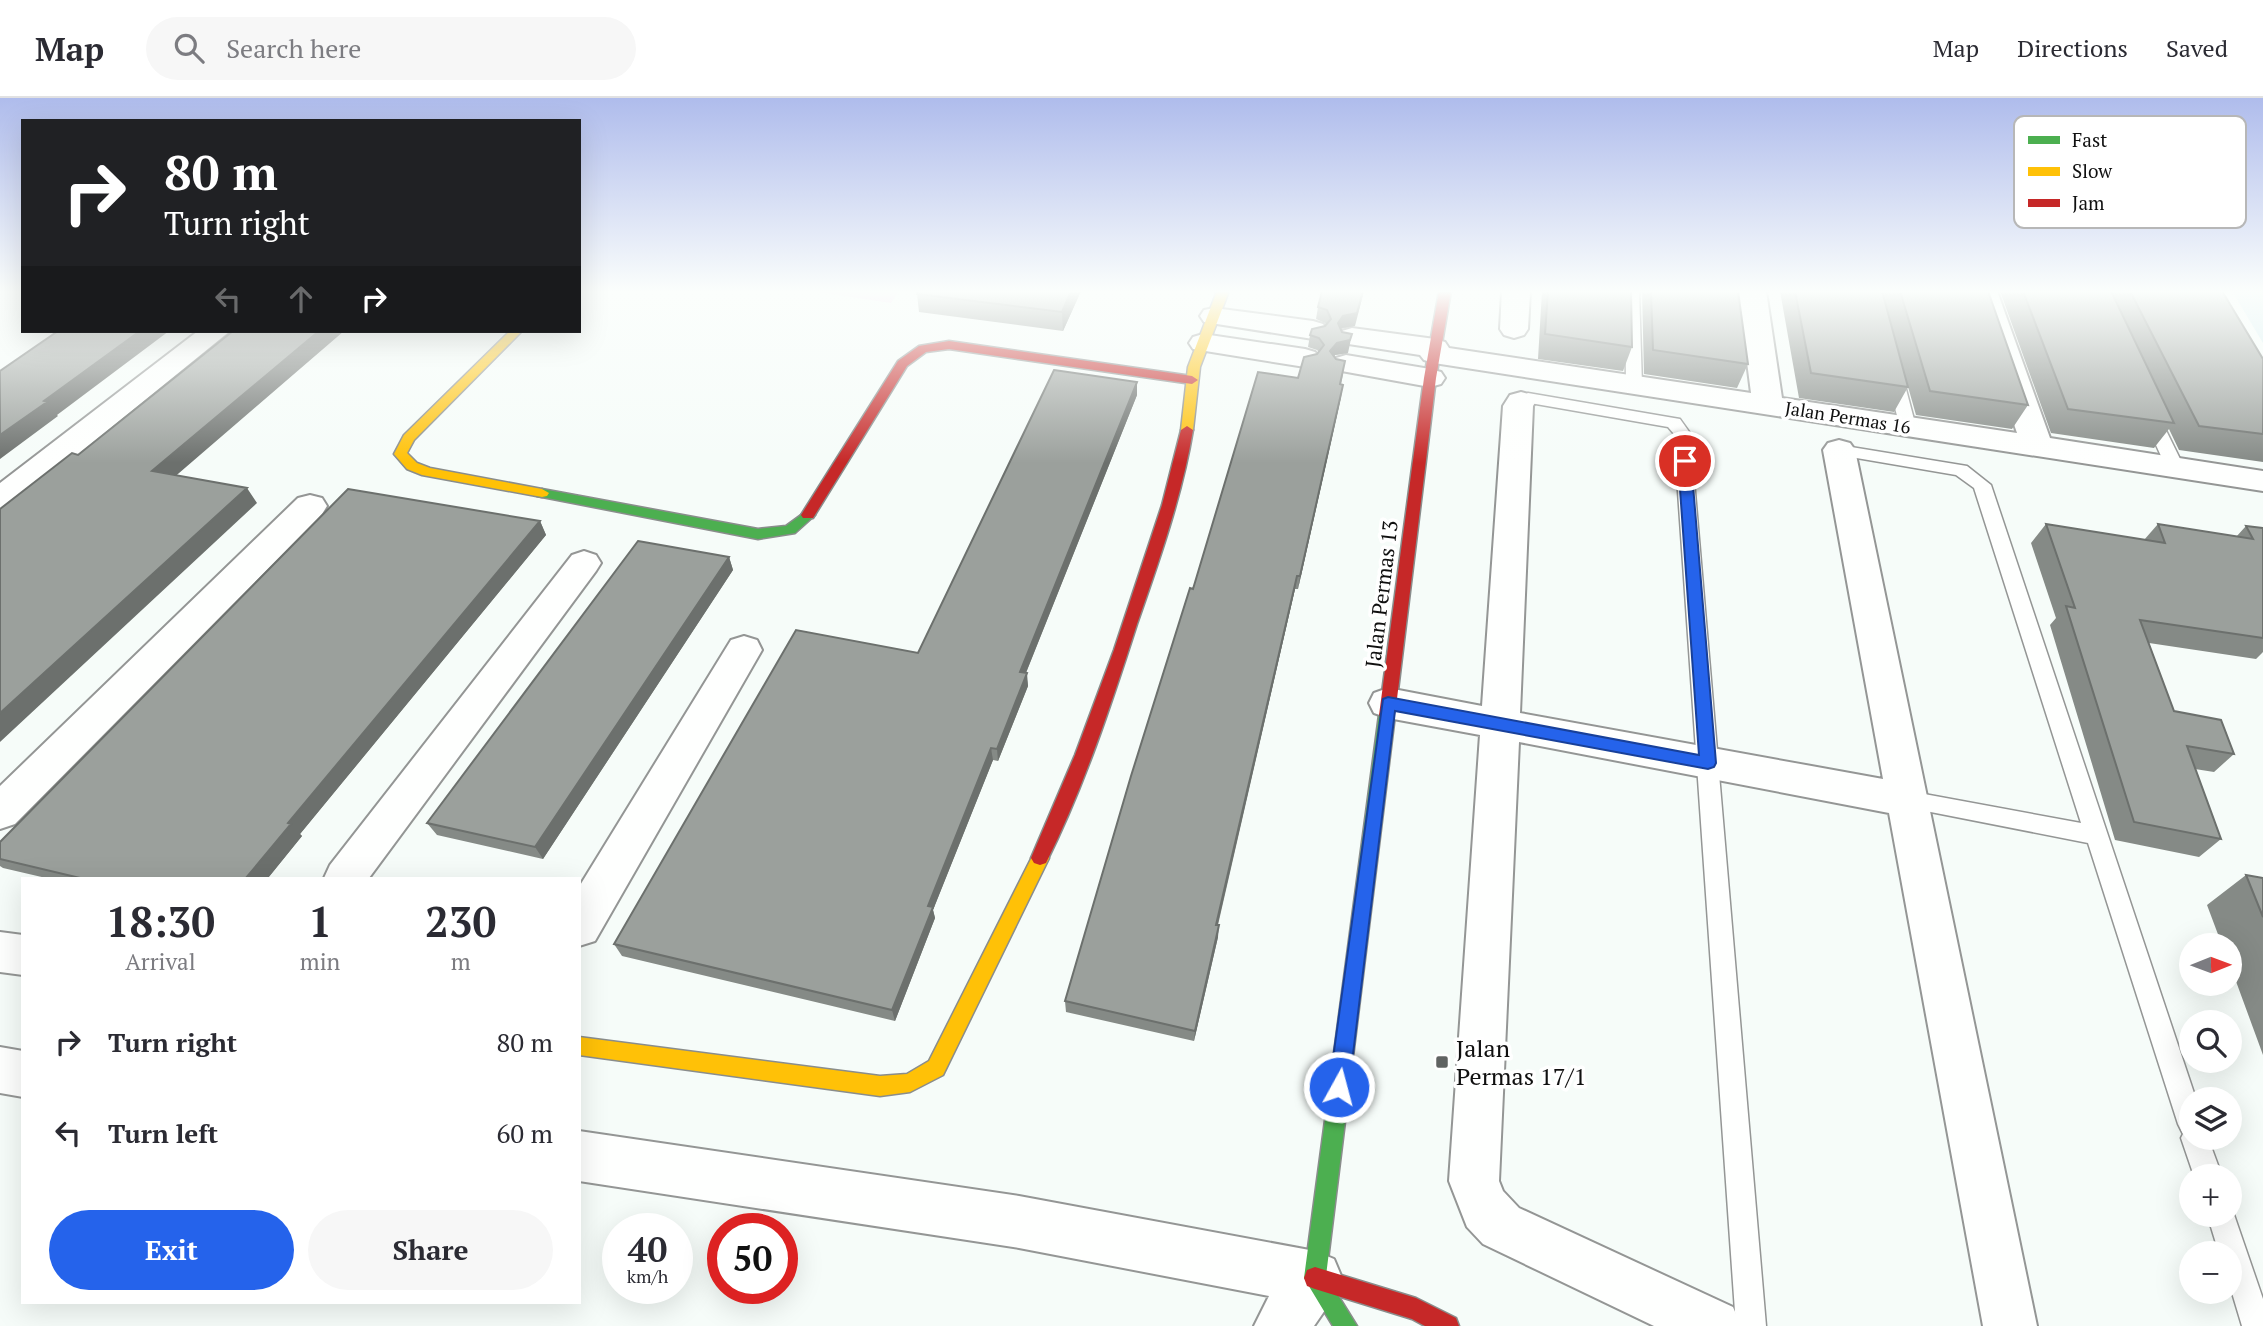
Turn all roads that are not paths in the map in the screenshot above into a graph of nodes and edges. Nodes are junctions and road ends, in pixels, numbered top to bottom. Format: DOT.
graph roads {
  1 [pos="194,348"];
  2 [pos="499,348"];
  3 [pos="926,348"];
  4 [pos="972,348"];
  5 [pos="1202,348"];
  6 [pos="1435,348"];
  7 [pos="1633,348"];
  8 [pos="1760,348"];
  9 [pos="2003,348"];
  10 [pos="1349,350"];
  11 [pos="1889,352"];
  12 [pos="1433,360"];
  13 [pos="1192,380"];
  14 [pos="1634,385"];
  15 [pos="2141,396"];
  16 [pos="1521,401"];
  17 [pos="1768,405"];
  18 [pos="1908,427"];
  19 [pos="2037,446"];
  20 [pos="1839,450"];
  21 [pos="2175,467"];
  22 [pos="2263,481"];
  23 [pos="0,499"];
  24 [pos="310,506"];
  25 [pos="584,563"];
  26 [pos="744,650"];
  27 [pos="1388,703"];
  28 [pos="1499,724"];
  29 [pos="1708,763"];
  30 [pos="1908,800"];
  31 [pos="0,812"];
  32 [pos="2097,835"];
  33 [pos="346,877"];
  34 [pos="581,924"];
  35 [pos="0,952"];
  36 [pos="21,956"];
  37 [pos="581,1046"];
  38 [pos="0,1070"];
  39 [pos="21,1074"];
  40 [pos="2179,1087"];
  41 [pos="581,1156"];
  42 [pos="2225,1227"];
  43 [pos="1315,1278"];
  44 [pos="1281,1326"];
  45 [pos="1346,1326"];
  46 [pos="1448,1326"];
  47 [pos="1714,1326"];
  48 [pos="1751,1326"];
  49 [pos="2010,1326"];
  50 [pos="2257,1326"];
  1 -- 23 [label="street"];
  2 -- 3 [label="street"];
  4 -- 13 [label="street"];
  5 -- 13 [label="street"];
  6 -- 12 [label="street, Jalan Permas 13"];
  7 -- 14 [label="lane"];
  8 -- 17 [label="street"];
  9 -- 19 [label="street"];
  10 -- 12 [label="street, Jalan Permas 16"];
  11 -- 18 [label="lane"];
  12 -- 14 [label="street, Jalan Permas 16"];
  12 -- 27 [label="street, Jalan Permas 13"];
  13 -- 37 [label="street"];
  14 -- 17 [label="street, Jalan Permas 16"];
  15 -- 21 [label="lane"];
  16 -- 28 [label="street"];
  16 -- 29 [label="lane"];
  17 -- 18 [label="street, Jalan Permas 16"];
  18 -- 19 [label="street, Jalan Permas 16"];
  19 -- 21 [label="street, Jalan Permas 16"];
  20 -- 30 [label="street"];
  20 -- 32 [label="lane"];
  21 -- 22 [label="street, Jalan Permas 16"];
  24 -- 31 [label="street"];
  25 -- 33 [label="street"];
  26 -- 34 [label="street"];
  27 -- 28 [label="street"];
  27 -- 43 [label="street, Jalan Permas 13"];
  28 -- 29 [label="street"];
  28 -- 47 [label="street"];
  29 -- 30 [label="street"];
  29 -- 48 [label="lane"];
  30 -- 32 [label="lane"];
  30 -- 49 [label="street"];
  32 -- 40 [label="lane"];
  35 -- 36 [label="street"];
  38 -- 39 [label="street"];
  41 -- 43 [label="street"];
  42 -- 50 [label="lane"];
  43 -- 44 [label="street"];
  43 -- 45 [label="street"];
  43 -- 46 [label="street"];
}
